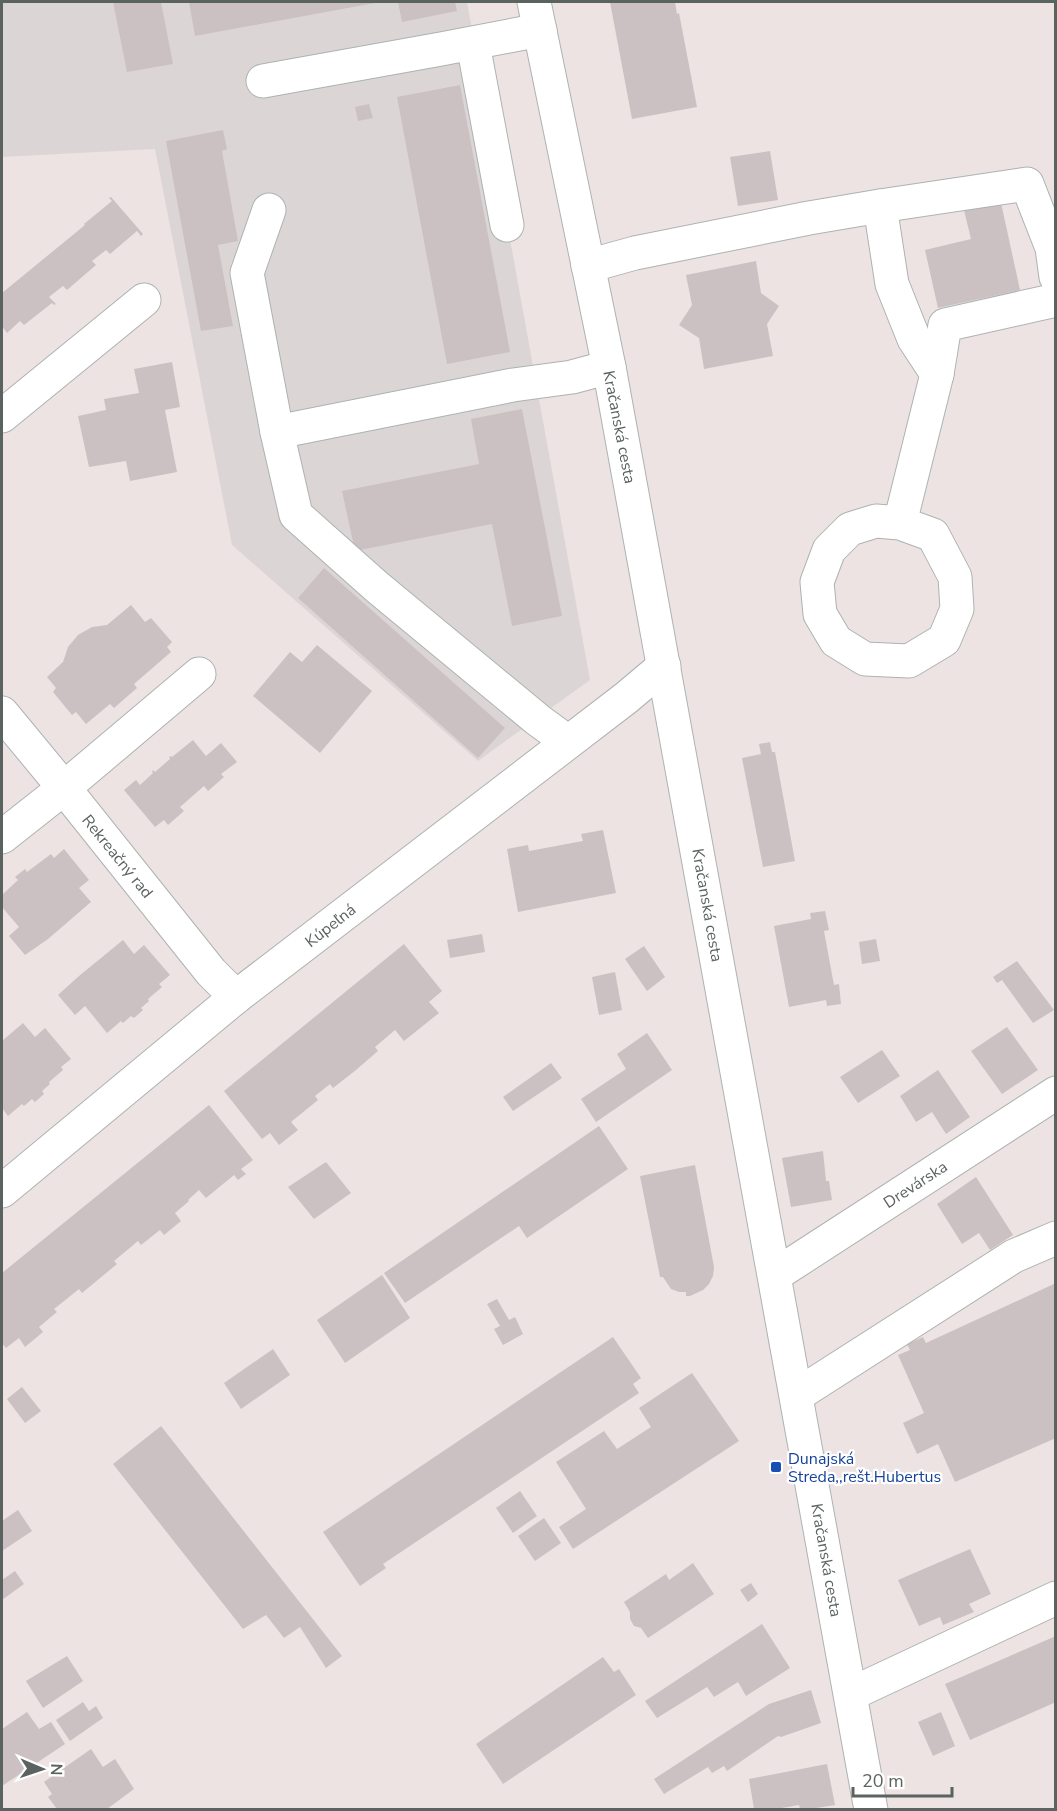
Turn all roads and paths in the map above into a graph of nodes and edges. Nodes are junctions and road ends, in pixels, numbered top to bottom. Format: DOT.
graph roads {
  1 [pos="537,16"];
  2 [pos="473,44"];
  3 [pos="263,81"];
  4 [pos="880,206"];
  5 [pos="269,210"];
  6 [pos="507,225"];
  7 [pos="588,266"];
  8 [pos="1056,277"];
  9 [pos="144,300"];
  10 [pos="1056,300"];
  11 [pos="609,367"];
  12 [pos="937,374"];
  13 [pos="2,416"];
  14 [pos="277,432"];
  15 [pos="900,523"];
  16 [pos="664,666"];
  17 [pos="200,674"];
  18 [pos="2,713"];
  19 [pos="568,742"];
  20 [pos="64,788"];
  21 [pos="2,837"];
  22 [pos="236,997"];
  23 [pos="1056,1093"];
  24 [pos="2,1191"];
  25 [pos="1056,1238"];
  26 [pos="775,1275"];
  27 [pos="797,1395"];
  28 [pos="1056,1598"];
  29 [pos="851,1694"];
  30 [pos="871,1809"];
  1 -- 2 [label="street"];
  1 -- 7 [label="street, Kračanská cesta"];
  2 -- 3 [label="street"];
  2 -- 6 [label="street"];
  4 -- 7 [label="street"];
  4 -- 8 [label="street"];
  4 -- 12 [label="street"];
  5 -- 14 [label="street"];
  7 -- 11 [label="street, Kračanská cesta"];
  9 -- 13 [label="street"];
  10 -- 12 [label="street"];
  11 -- 14 [label="street"];
  11 -- 16 [label="street, Kračanská cesta"];
  12 -- 15 [label="street"];
  14 -- 19 [label="street"];
  15 -- 15 [label="street"];
  16 -- 19 [label="street, Kúpeľná"];
  16 -- 26 [label="street, Kračanská cesta"];
  17 -- 20 [label="street"];
  18 -- 20 [label="street, Rekreačný rad"];
  19 -- 22 [label="street, Kúpeľná"];
  20 -- 21 [label="street"];
  20 -- 22 [label="street, Rekreačný rad"];
  22 -- 24 [label="street, Kúpeľná"];
  23 -- 26 [label="street, Drevárska"];
  25 -- 27 [label="street"];
  26 -- 27 [label="street, Kračanská cesta"];
  27 -- 29 [label="street, Kračanská cesta"];
  28 -- 29 [label="street"];
  29 -- 30 [label="street, Kračanská cesta"];
}
